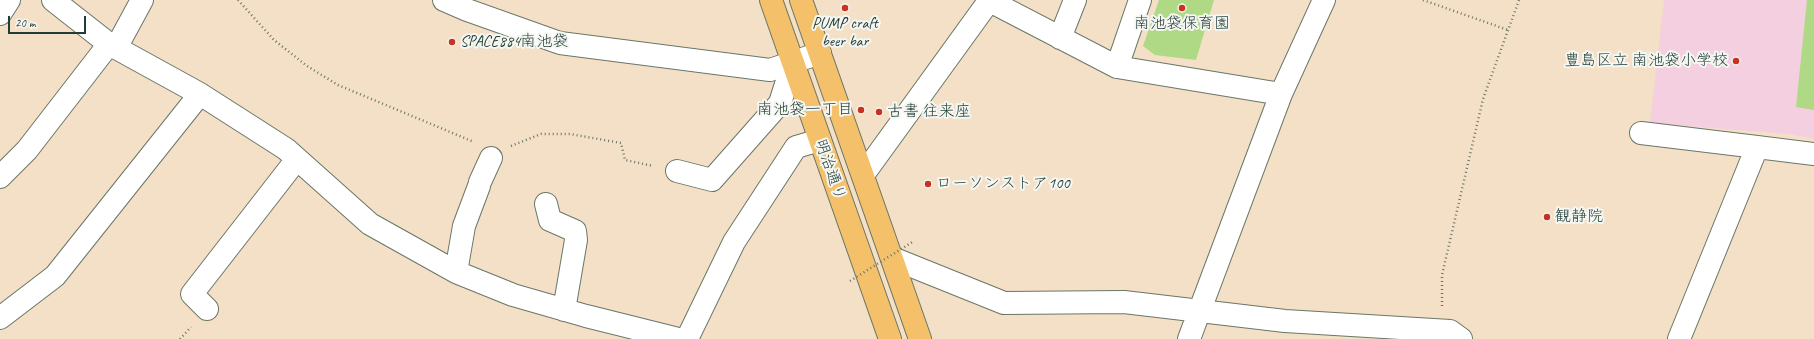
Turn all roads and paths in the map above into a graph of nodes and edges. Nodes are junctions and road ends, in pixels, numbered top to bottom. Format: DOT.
graph roads {
  1 [pos="9,0"];
  2 [pos="53,0"];
  3 [pos="142,0"];
  4 [pos="238,0"];
  5 [pos="444,0"];
  6 [pos="770,0"];
  7 [pos="801,0"];
  8 [pos="988,0"];
  9 [pos="1075,0"];
  10 [pos="1140,0"];
  11 [pos="1324,0"];
  12 [pos="1424,0"];
  13 [pos="1519,0"];
  14 [pos="0,14"];
  15 [pos="1508,30"];
  16 [pos="1060,38"];
  17 [pos="112,46"];
  18 [pos="820,53"];
  19 [pos="793,62"];
  20 [pos="1117,67"];
  21 [pos="200,94"];
  22 [pos="1281,94"];
  23 [pos="1641,133"];
  24 [pos="468,140"];
  25 [pos="820,140"];
  26 [pos="509,146"];
  27 [pos="1757,147"];
  28 [pos="1814,154"];
  29 [pos="491,158"];
  30 [pos="297,159"];
  31 [pos="677,171"];
  32 [pos="863,175"];
  33 [pos="0,177"];
  34 [pos="546,204"];
  35 [pos="914,241"];
  36 [pos="892,258"];
  37 [pos="456,272"];
  38 [pos="850,281"];
  39 [pos="208,309"];
  40 [pos="564,310"];
  41 [pos="1200,310"];
  42 [pos="0,318"];
  43 [pos="1313,331"];
  44 [pos="1451,335"];
  45 [pos="665,337"];
  46 [pos="687,339"];
  47 [pos="890,339"];
  48 [pos="920,339"];
  49 [pos="1189,339"];
  50 [pos="1679,339"];
  1 -- 14 [label="street"];
  2 -- 17 [label="street"];
  3 -- 17 [label="street"];
  4 -- 24 [label="path"];
  5 -- 19 [label="street"];
  6 -- 19 [label="main road, 明治通り"];
  7 -- 18 [label="main road, 明治通り"];
  8 -- 16 [label="street"];
  8 -- 32 [label="street"];
  9 -- 16 [label="street"];
  10 -- 20 [label="street"];
  11 -- 22 [label="street"];
  12 -- 15 [label="path"];
  13 -- 15 [label="path"];
  15 -- 44 [label="path"];
  16 -- 20 [label="street"];
  17 -- 21 [label="street"];
  17 -- 33 [label="street"];
  18 -- 19 [label="street"];
  18 -- 32 [label="main road, 明治通り"];
  19 -- 25 [label="main road, 明治通り"];
  19 -- 31 [label="street"];
  20 -- 22 [label="street"];
  21 -- 30 [label="street"];
  21 -- 42 [label="street"];
  22 -- 41 [label="street"];
  23 -- 27 [label="street"];
  25 -- 46 [label="street"];
  25 -- 47 [label="main road, 明治通り"];
  26 -- 31 [label="path"];
  27 -- 28 [label="street"];
  27 -- 50 [label="street"];
  29 -- 37 [label="street"];
  30 -- 37 [label="street"];
  30 -- 39 [label="street"];
  32 -- 36 [label="main road, 明治通り"];
  34 -- 40 [label="street"];
  35 -- 38 [label="path, bridge"];
  36 -- 41 [label="street"];
  36 -- 48 [label="main road, 明治通り"];
  37 -- 40 [label="street"];
  40 -- 45 [label="street"];
  41 -- 43 [label="street"];
  41 -- 49 [label="street"];
  43 -- 44 [label="street"];
}
